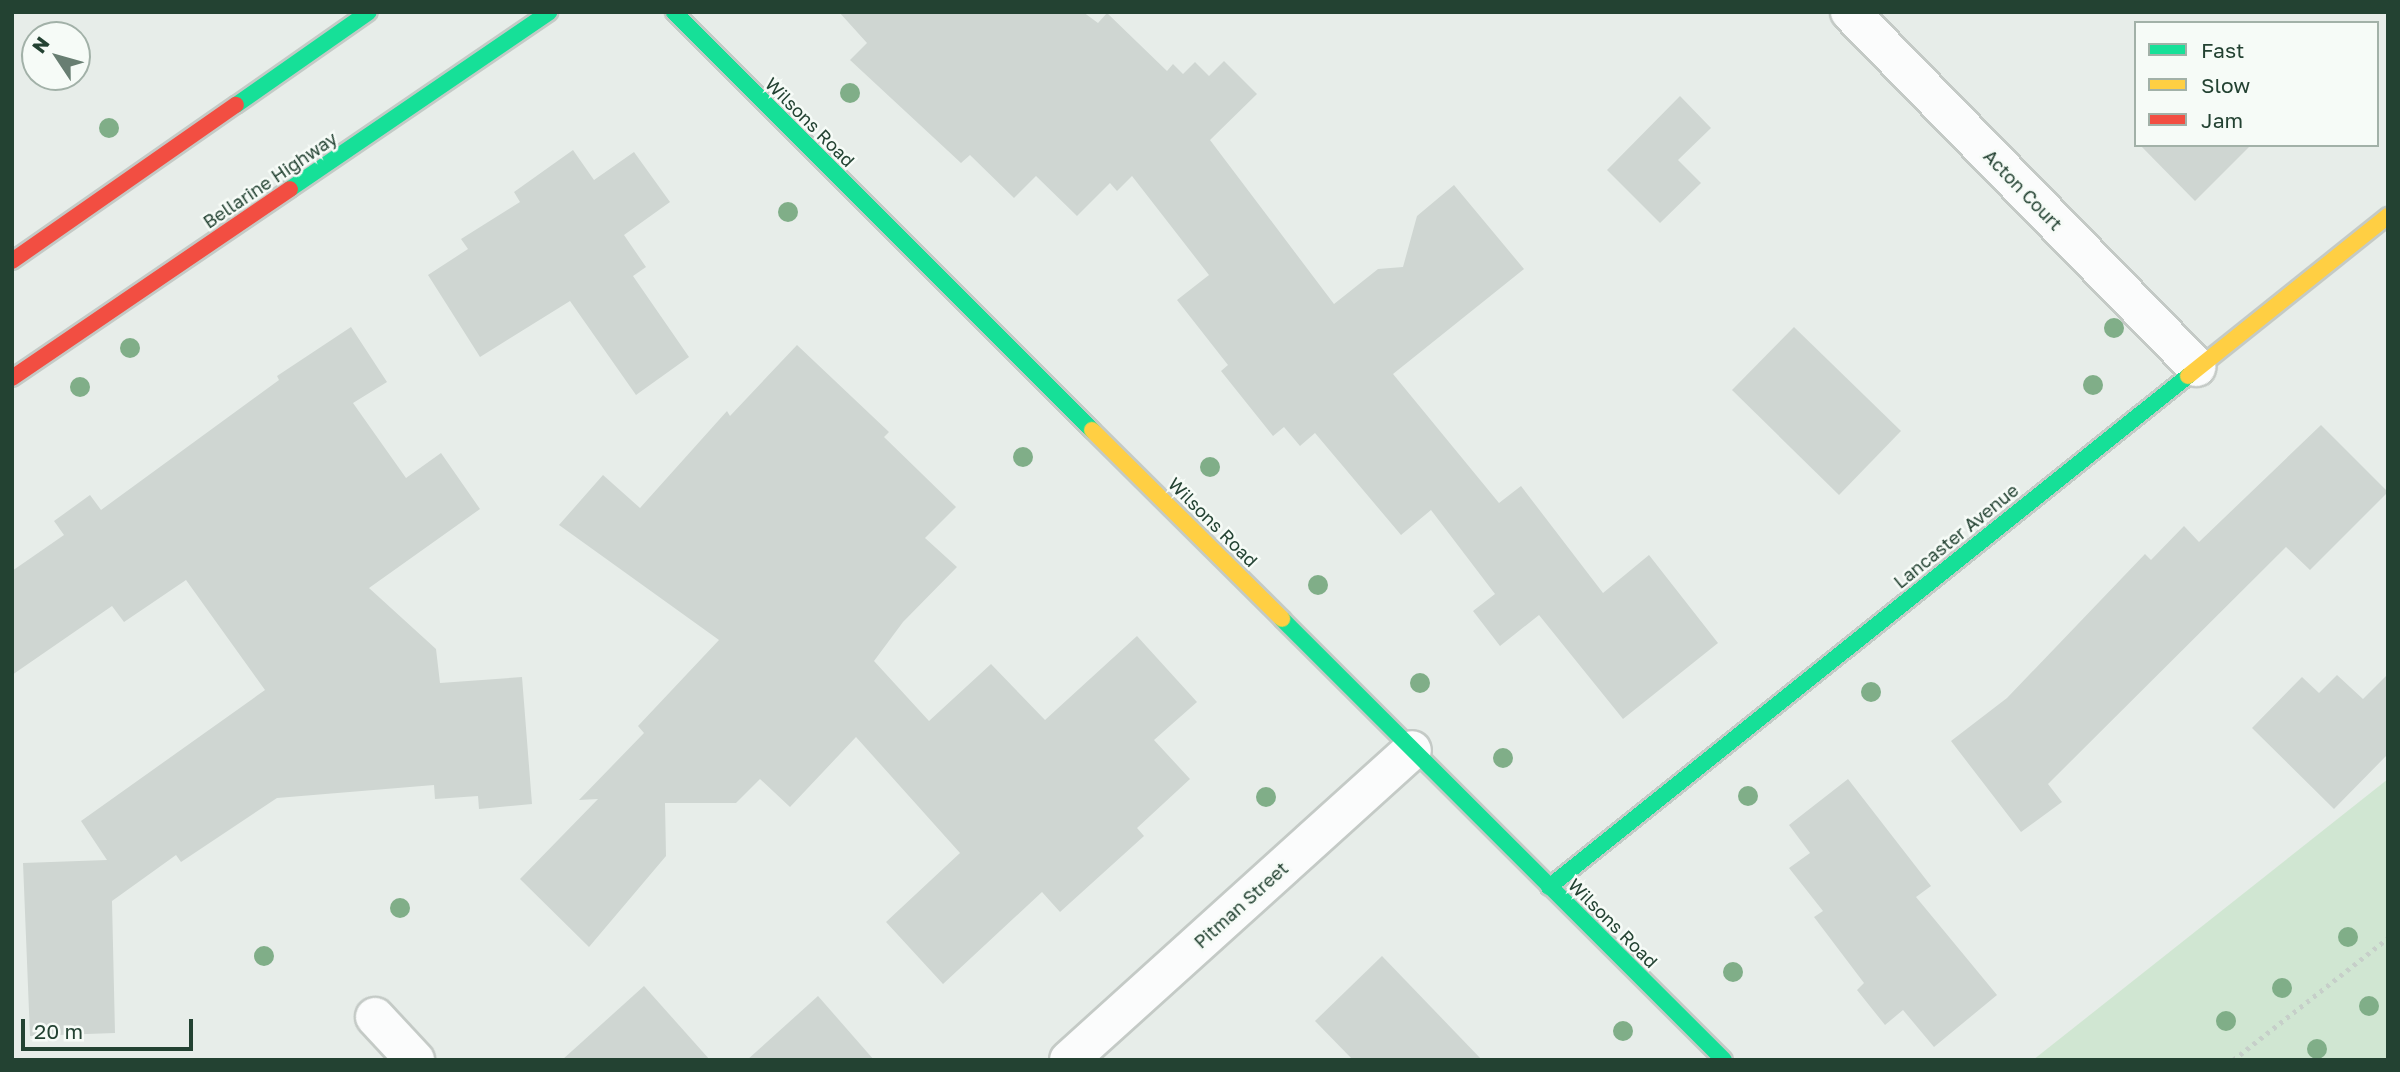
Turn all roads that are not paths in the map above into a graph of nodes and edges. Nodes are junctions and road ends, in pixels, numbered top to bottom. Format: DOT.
graph roads {
  1 [pos="369,12"];
  2 [pos="549,12"];
  3 [pos="674,12"];
  4 [pos="1850,12"];
  5 [pos="2388,216"];
  6 [pos="12,261"];
  7 [pos="2196,367"];
  8 [pos="12,378"];
  9 [pos="1412,750"];
  10 [pos="1549,887"];
  11 [pos="374,1017"];
  12 [pos="415,1060"];
  13 [pos="1069,1060"];
  14 [pos="1724,1060"];
  1 -- 6 [label="main road"];
  2 -- 8 [label="main road, Bellarine Highway"];
  3 -- 9 [label="main road, Wilsons Road"];
  4 -- 7 [label="street, Acton Court"];
  5 -- 7 [label="main road, Lancaster Avenue"];
  7 -- 10 [label="main road, Lancaster Avenue"];
  9 -- 10 [label="main road, Wilsons Road"];
  9 -- 13 [label="street, Pitman Street"];
  10 -- 14 [label="main road, Wilsons Road"];
  11 -- 12 [label="street"];
}
